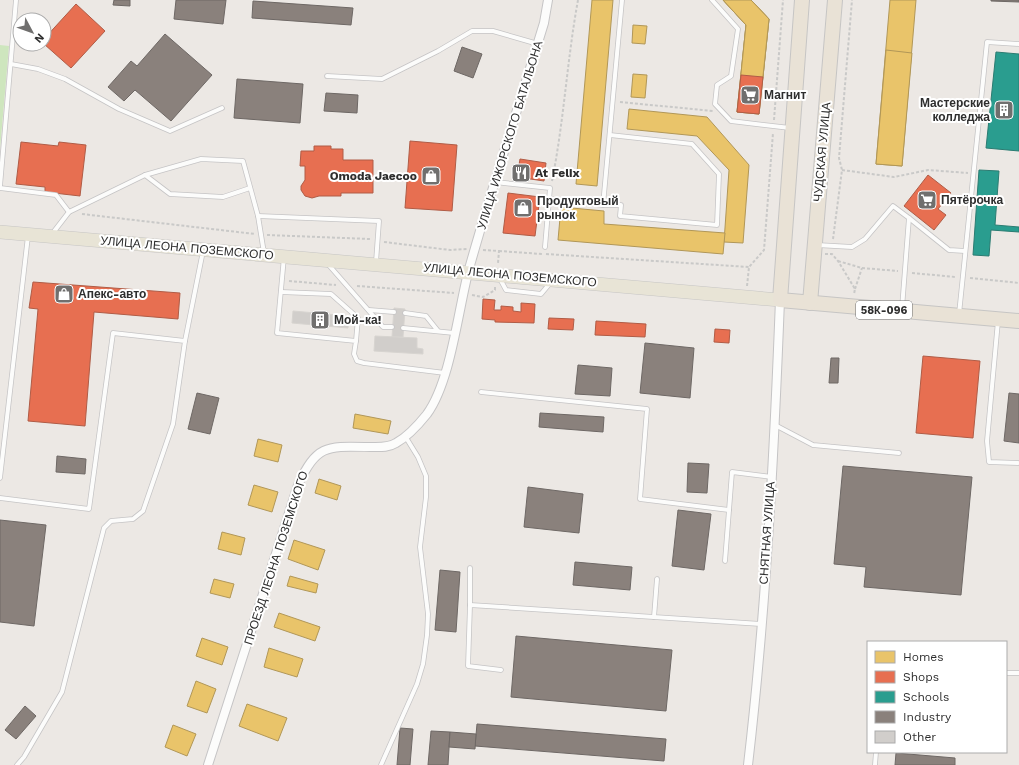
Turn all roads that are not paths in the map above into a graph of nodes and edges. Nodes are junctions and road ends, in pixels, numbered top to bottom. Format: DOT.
graph roads {
  1 [pos="16,0"];
  2 [pos="548,0"];
  3 [pos="622,0"];
  4 [pos="712,0"];
  5 [pos="802,0"];
  6 [pos="835,0"];
  7 [pos="538,44"];
  8 [pos="1019,44"];
  9 [pos="11,64"];
  10 [pos="328,76"];
  11 [pos="222,108"];
  12 [pos="793,128"];
  13 [pos="610,134"];
  14 [pos="145,175"];
  15 [pos="495,182"];
  16 [pos="0,187"];
  17 [pos="250,188"];
  18 [pos="550,199"];
  19 [pos="603,205"];
  20 [pos="69,212"];
  21 [pos="258,216"];
  22 [pos="909,218"];
  23 [pos="0,232"];
  24 [pos="28,234"];
  25 [pos="50,236"];
  26 [pos="815,245"];
  27 [pos="545,247"];
  28 [pos="203,250"];
  29 [pos="965,251"];
  30 [pos="265,255"];
  31 [pos="284,256"];
  32 [pos="324,260"];
  33 [pos="376,264"];
  34 [pos="469,270"];
  35 [pos="281,292"];
  36 [pos="780,300"];
  37 [pos="810,303"];
  38 [pos="369,310"];
  39 [pos="902,311"];
  40 [pos="394,312"];
  41 [pos="404,313"];
  42 [pos="959,316"];
  43 [pos="998,319"];
  44 [pos="1019,320"];
  45 [pos="392,327"];
  46 [pos="404,328"];
  47 [pos="438,331"];
  48 [pos="454,333"];
  49 [pos="185,341"];
  50 [pos="356,341"];
  51 [pos="445,373"];
  52 [pos="480,392"];
  53 [pos="775,424"];
  54 [pos="405,436"];
  55 [pos="899,453"];
  56 [pos="1018,463"];
  57 [pos="772,477"];
  58 [pos="0,478"];
  59 [pos="0,498"];
  60 [pos="729,510"];
  61 [pos="725,561"];
  62 [pos="470,568"];
  63 [pos="657,579"];
  64 [pos="470,605"];
  65 [pos="654,617"];
  66 [pos="761,624"];
  67 [pos="501,670"];
  68 [pos="1007,673"];
  69 [pos="1019,673"];
  70 [pos="876,753"];
  71 [pos="17,765"];
  72 [pos="208,765"];
  73 [pos="381,765"];
  74 [pos="748,765"];
  75 [pos="875,765"];
  1 -- 9 [label="lane"];
  2 -- 7 [label="street, УЛИЦА ИЖОРСКОГО БАТАЛЬОНА"];
  3 -- 13 [label="lane"];
  4 -- 12 [label="lane"];
  5 -- 12 [label="highway"];
  6 -- 26 [label="highway, ЧУДСКАЯ УЛИЦА"];
  7 -- 10 [label="lane"];
  7 -- 15 [label="street, УЛИЦА ИЖОРСКОГО БАТАЛЬОНА"];
  8 -- 29 [label="lane"];
  9 -- 11 [label="lane"];
  9 -- 16 [label="lane"];
  12 -- 36 [label="highway"];
  13 -- 19 [label="lane"];
  13 -- 19 [label="lane"];
  14 -- 17 [label="lane"];
  14 -- 17 [label="lane"];
  14 -- 20 [label="lane"];
  15 -- 18 [label="lane"];
  15 -- 34 [label="street, УЛИЦА ИЖОРСКОГО БАТАЛЬОНА"];
  16 -- 20 [label="lane"];
  17 -- 21 [label="lane"];
  18 -- 19 [label="lane"];
  18 -- 27 [label="lane"];
  20 -- 25 [label="lane"];
  21 -- 30 [label="lane"];
  21 -- 33 [label="lane"];
  22 -- 26 [label="lane"];
  22 -- 29 [label="lane"];
  22 -- 39 [label="lane"];
  23 -- 24 [label="main road, УЛИЦА ЛЕОНА ПОЗЕМСКОГО"];
  24 -- 25 [label="main road, УЛИЦА ЛЕОНА ПОЗЕМСКОГО"];
  24 -- 58 [label="lane"];
  25 -- 28 [label="main road, УЛИЦА ЛЕОНА ПОЗЕМСКОГО"];
  26 -- 37 [label="highway, ЧУДСКАЯ УЛИЦА"];
  28 -- 30 [label="main road, УЛИЦА ЛЕОНА ПОЗЕМСКОГО"];
  28 -- 49 [label="lane"];
  29 -- 42 [label="lane"];
  30 -- 31 [label="main road, УЛИЦА ЛЕОНА ПОЗЕМСКОГО"];
  31 -- 32 [label="main road, УЛИЦА ЛЕОНА ПОЗЕМСКОГО"];
  31 -- 35 [label="lane"];
  32 -- 33 [label="main road, УЛИЦА ЛЕОНА ПОЗЕМСКОГО"];
  32 -- 38 [label="lane"];
  33 -- 34 [label="main road, УЛИЦА ЛЕОНА ПОЗЕМСКОГО"];
  34 -- 36 [label="main road, УЛИЦА ЛЕОНА ПОЗЕМСКОГО"];
  34 -- 48 [label="street, ПРОЕЗД ЛЕОНА ПОЗЕМСКОГО"];
  35 -- 50 [label="lane"];
  35 -- 50 [label="lane"];
  36 -- 37 [label="highway, УЛИЦА ЛЕОНА ПОЗЕМСКОГО / 58К-096"];
  36 -- 53 [label="street, СНЯТНАЯ УЛИЦА"];
  37 -- 39 [label="highway, УЛИЦА ЛЕОНА ПОЗЕМСКОГО / 58К-096"];
  38 -- 40 [label="lane"];
  38 -- 45 [label="lane"];
  39 -- 42 [label="highway, УЛИЦА ЛЕОНА ПОЗЕМСКОГО / 58К-096"];
  41 -- 47 [label="lane"];
  42 -- 43 [label="highway, УЛИЦА ЛЕОНА ПОЗЕМСКОГО / 58К-096"];
  43 -- 44 [label="highway, УЛИЦА ЛЕОНА ПОЗЕМСКОГО / 58К-096"];
  43 -- 56 [label="lane"];
  46 -- 47 [label="lane"];
  47 -- 48 [label="lane"];
  48 -- 51 [label="street, ПРОЕЗД ЛЕОНА ПОЗЕМСКОГО"];
  49 -- 59 [label="lane"];
  49 -- 71 [label="lane"];
  50 -- 51 [label="lane"];
  51 -- 54 [label="street, ПРОЕЗД ЛЕОНА ПОЗЕМСКОГО"];
  52 -- 60 [label="lane"];
  53 -- 55 [label="lane"];
  53 -- 57 [label="street, СНЯТНАЯ УЛИЦА"];
  54 -- 72 [label="street, ПРОЕЗД ЛЕОНА ПОЗЕМСКОГО"];
  54 -- 73 [label="lane"];
  57 -- 60 [label="lane"];
  57 -- 66 [label="street, СНЯТНАЯ УЛИЦА"];
  60 -- 61 [label="lane"];
  62 -- 64 [label="lane"];
  63 -- 65 [label="lane"];
  64 -- 65 [label="lane"];
  64 -- 67 [label="lane"];
  65 -- 66 [label="lane"];
  66 -- 74 [label="street, СНЯТНАЯ УЛИЦА"];
  68 -- 69 [label="lane"];
  70 -- 75 [label="lane"];
}
